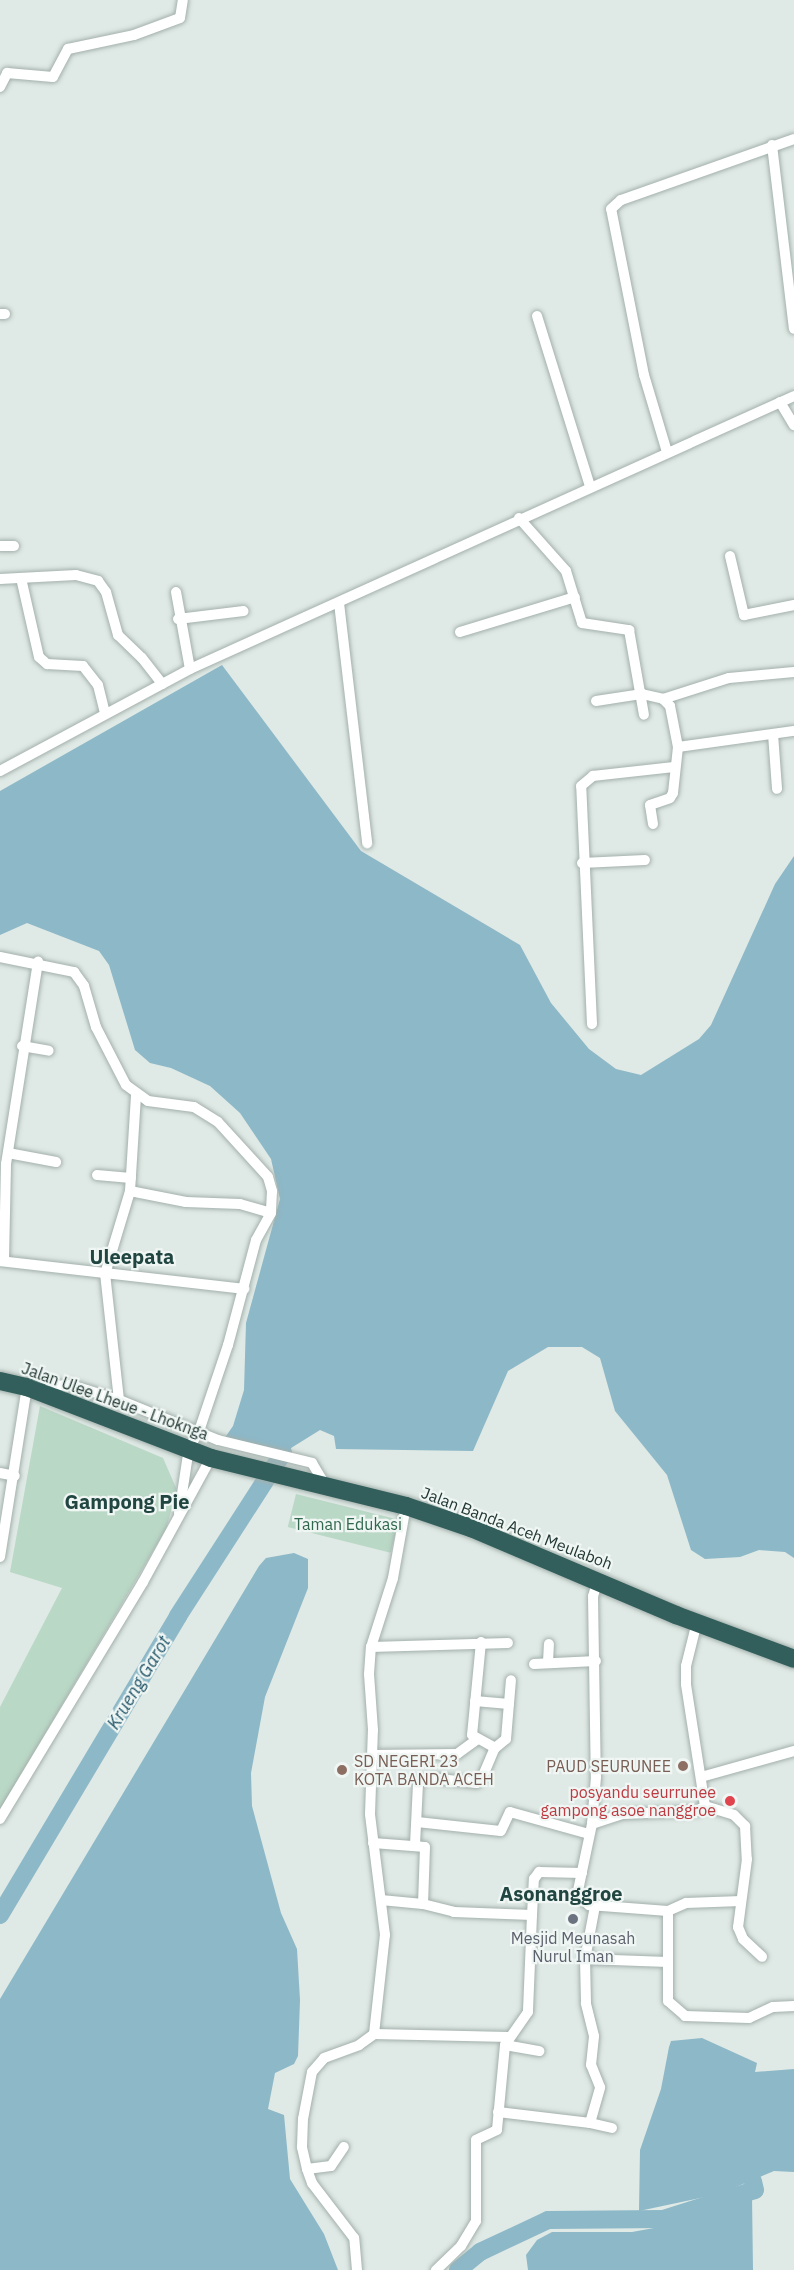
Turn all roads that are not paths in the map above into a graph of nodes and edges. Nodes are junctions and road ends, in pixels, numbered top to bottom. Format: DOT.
graph roads {
  1 [pos="183,0"];
  2 [pos="0,87"];
  3 [pos="794,139"];
  4 [pos="772,145"];
  5 [pos="537,316"];
  6 [pos="794,329"];
  7 [pos="794,396"];
  8 [pos="780,402"];
  9 [pos="794,425"];
  10 [pos="666,452"];
  11 [pos="590,486"];
  12 [pos="519,518"];
  13 [pos="0,546"];
  14 [pos="14,546"];
  15 [pos="730,556"];
  16 [pos="21,578"];
  17 [pos="0,579"];
  18 [pos="176,592"];
  19 [pos="575,597"];
  20 [pos="339,603"];
  21 [pos="794,605"];
  22 [pos="244,610"];
  23 [pos="178,619"];
  24 [pos="460,632"];
  25 [pos="190,669"];
  26 [pos="794,672"];
  27 [pos="162,684"];
  28 [pos="642,694"];
  29 [pos="663,699"];
  30 [pos="596,701"];
  31 [pos="105,714"];
  32 [pos="644,715"];
  33 [pos="794,731"];
  34 [pos="773,734"];
  35 [pos="678,747"];
  36 [pos="673,767"];
  37 [pos="3,769"];
  38 [pos="777,789"];
  39 [pos="653,824"];
  40 [pos="367,843"];
  41 [pos="645,860"];
  42 [pos="582,863"];
  43 [pos="0,957"];
  44 [pos="38,962"];
  45 [pos="592,1024"];
  46 [pos="22,1046"];
  47 [pos="49,1051"];
  48 [pos="136,1095"];
  49 [pos="8,1153"];
  50 [pos="56,1162"];
  51 [pos="97,1175"];
  52 [pos="130,1178"];
  53 [pos="130,1191"];
  54 [pos="271,1213"];
  55 [pos="2,1261"];
  56 [pos="105,1274"];
  57 [pos="244,1289"];
  58 [pos="0,1381"];
  59 [pos="27,1387"];
  60 [pos="119,1400"];
  61 [pos="199,1431"];
  62 [pos="189,1448"];
  63 [pos="214,1459"];
  64 [pos="297,1469"];
  65 [pos="0,1473"];
  66 [pos="15,1476"];
  67 [pos="406,1506"];
  68 [pos="179,1513"];
  69 [pos="1,1540"];
  70 [pos="0,1557"];
  71 [pos="598,1579"];
  72 [pos="697,1622"];
  73 [pos="481,1642"];
  74 [pos="508,1643"];
  75 [pos="549,1644"];
  76 [pos="371,1647"];
  77 [pos="794,1659"];
  78 [pos="596,1661"];
  79 [pos="548,1662"];
  80 [pos="534,1664"];
  81 [pos="511,1680"];
  82 [pos="475,1701"];
  83 [pos="509,1704"];
  84 [pos="476,1740"];
  85 [pos="495,1748"];
  86 [pos="794,1751"];
  87 [pos="372,1755"];
  88 [pos="701,1777"];
  89 [pos="705,1806"];
  90 [pos="0,1820"];
  91 [pos="417,1822"];
  92 [pos="590,1829"];
  93 [pos="373,1843"];
  94 [pos="415,1845"];
  95 [pos="582,1873"];
  96 [pos="381,1900"];
  97 [pos="741,1901"];
  98 [pos="423,1904"];
  99 [pos="595,1906"];
  100 [pos="668,1911"];
  101 [pos="532,1915"];
  102 [pos="762,1957"];
  103 [pos="585,1959"];
  104 [pos="668,1962"];
  105 [pos="794,2006"];
  106 [pos="374,2034"];
  107 [pos="507,2041"];
  108 [pos="538,2050"];
  109 [pos="498,2112"];
  110 [pos="590,2123"];
  111 [pos="612,2128"];
  112 [pos="344,2147"];
  113 [pos="307,2169"];
  114 [pos="357,2270"];
  115 [pos="436,2270"];
  1 -- 2 [label="street"];
  3 -- 4 [label="street"];
  4 -- 6 [label="street"];
  4 -- 10 [label="street"];
  5 -- 11 [label="street"];
  7 -- 8 [label="street"];
  8 -- 9 [label="street"];
  8 -- 10 [label="street"];
  10 -- 11 [label="street"];
  11 -- 12 [label="street"];
  12 -- 19 [label="street"];
  12 -- 20 [label="street"];
  13 -- 14 [label="street"];
  15 -- 21 [label="street"];
  16 -- 17 [label="street"];
  16 -- 27 [label="street"];
  16 -- 31 [label="street"];
  18 -- 23 [label="street"];
  19 -- 24 [label="street"];
  19 -- 28 [label="street"];
  20 -- 25 [label="street"];
  20 -- 40 [label="street"];
  22 -- 23 [label="street"];
  23 -- 25 [label="street"];
  25 -- 27 [label="street"];
  26 -- 29 [label="street"];
  27 -- 31 [label="street"];
  28 -- 29 [label="street"];
  28 -- 30 [label="street"];
  28 -- 32 [label="street"];
  29 -- 35 [label="street"];
  31 -- 37 [label="street"];
  33 -- 34 [label="street"];
  34 -- 35 [label="street"];
  34 -- 38 [label="street"];
  35 -- 36 [label="street"];
  36 -- 39 [label="street"];
  36 -- 42 [label="street"];
  41 -- 42 [label="street"];
  42 -- 45 [label="street"];
  43 -- 44 [label="street"];
  44 -- 46 [label="street"];
  44 -- 48 [label="street"];
  46 -- 47 [label="street"];
  46 -- 49 [label="street"];
  48 -- 52 [label="street"];
  48 -- 54 [label="street"];
  49 -- 50 [label="street"];
  49 -- 55 [label="street"];
  51 -- 52 [label="street"];
  52 -- 53 [label="street"];
  53 -- 54 [label="street"];
  53 -- 56 [label="street"];
  54 -- 57 [label="street"];
  55 -- 56 [label="street"];
  56 -- 57 [label="street"];
  56 -- 60 [label="street"];
  57 -- 61 [label="street"];
  58 -- 59 [label="highway, Jalan Ulee Lheue - Lhoknga"];
  59 -- 60 [label="street"];
  59 -- 62 [label="highway, Jalan Ulee Lheue - Lhoknga"];
  59 -- 66 [label="street"];
  60 -- 61 [label="street"];
  61 -- 62 [label="street"];
  61 -- 64 [label="street"];
  62 -- 63 [label="highway, Jalan Ulee Lheue - Lhoknga"];
  62 -- 68 [label="street"];
  63 -- 64 [label="highway, Jalan Banda Aceh Meulaboh"];
  63 -- 68 [label="street"];
  64 -- 67 [label="highway, Jalan Banda Aceh Meulaboh"];
  65 -- 66 [label="street"];
  66 -- 69 [label="street"];
  67 -- 71 [label="highway, Jalan Banda Aceh Meulaboh"];
  67 -- 76 [label="street"];
  68 -- 90 [label="street"];
  69 -- 70 [label="street"];
  71 -- 72 [label="highway, Jalan Banda Aceh Meulaboh"];
  71 -- 78 [label="street"];
  72 -- 77 [label="highway, Jalan Banda Aceh Meulaboh"];
  72 -- 88 [label="street"];
  73 -- 74 [label="street"];
  73 -- 76 [label="street"];
  73 -- 82 [label="street"];
  75 -- 79 [label="street"];
  76 -- 87 [label="street"];
  78 -- 79 [label="street"];
  78 -- 92 [label="street"];
  79 -- 80 [label="street"];
  81 -- 83 [label="street"];
  82 -- 83 [label="street"];
  82 -- 84 [label="street"];
  83 -- 85 [label="street"];
  84 -- 85 [label="street"];
  84 -- 87 [label="street"];
  85 -- 91 [label="street"];
  86 -- 88 [label="street"];
  87 -- 93 [label="street"];
  88 -- 89 [label="street"];
  89 -- 92 [label="street"];
  89 -- 97 [label="street"];
  91 -- 92 [label="street"];
  91 -- 94 [label="street"];
  92 -- 95 [label="street"];
  93 -- 94 [label="street"];
  93 -- 96 [label="street"];
  94 -- 98 [label="street"];
  95 -- 99 [label="street"];
  95 -- 101 [label="street"];
  96 -- 98 [label="street"];
  96 -- 106 [label="street"];
  97 -- 100 [label="street"];
  97 -- 102 [label="street"];
  98 -- 101 [label="street"];
  99 -- 100 [label="street"];
  99 -- 103 [label="street"];
  100 -- 104 [label="street"];
  101 -- 107 [label="street"];
  103 -- 104 [label="street"];
  103 -- 110 [label="street"];
  104 -- 105 [label="street"];
  106 -- 107 [label="street"];
  106 -- 113 [label="street"];
  107 -- 108 [label="street"];
  107 -- 109 [label="street"];
  109 -- 110 [label="street"];
  109 -- 115 [label="street"];
  110 -- 111 [label="street"];
  112 -- 113 [label="street"];
  113 -- 114 [label="street"];
}
